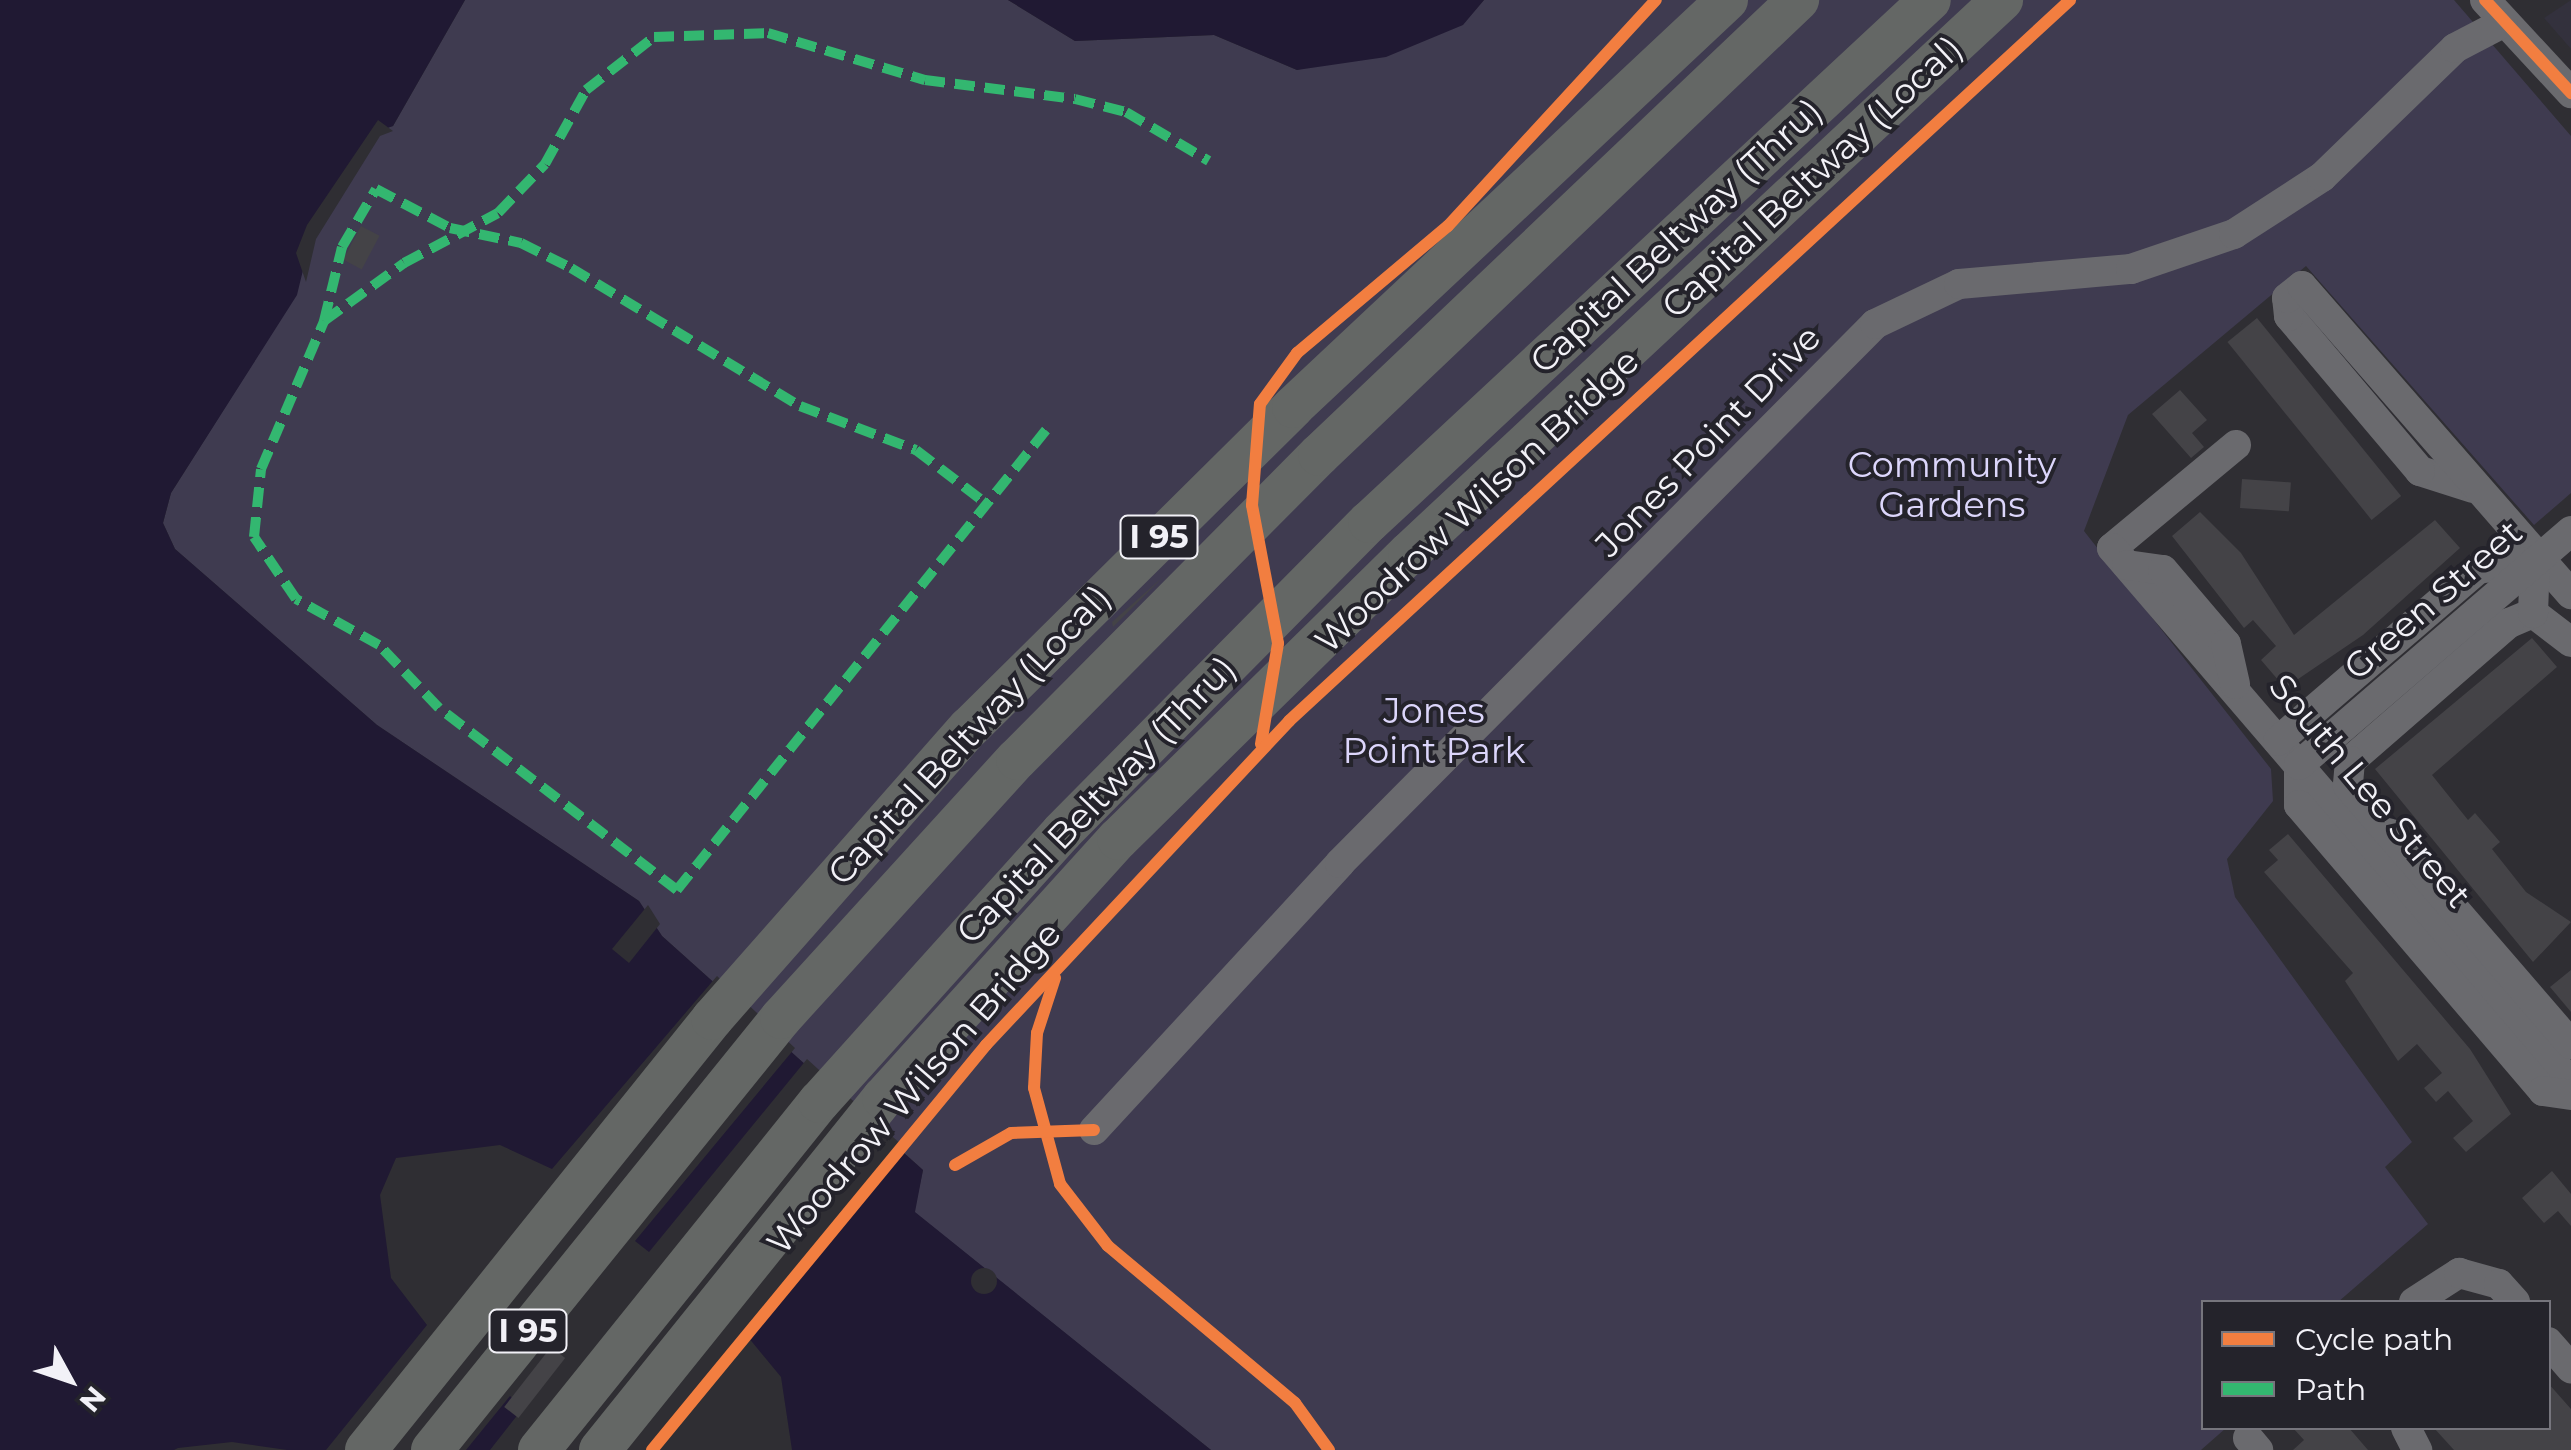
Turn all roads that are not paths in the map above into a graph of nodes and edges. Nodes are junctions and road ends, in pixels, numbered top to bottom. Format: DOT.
graph roads {
  1 [pos="1727,0"];
  2 [pos="1798,0"];
  3 [pos="1930,0"];
  4 [pos="2002,0"];
  5 [pos="2494,11"];
  6 [pos="2571,93"];
  7 [pos="2302,286"];
  8 [pos="2236,445"];
  9 [pos="2571,530"];
  10 [pos="2535,562"];
  11 [pos="2571,594"];
  12 [pos="2533,613"];
  13 [pos="2571,642"];
  14 [pos="2278,740"];
  15 [pos="2299,766"];
  16 [pos="2349,774"];
  17 [pos="2571,1044"];
  18 [pos="2571,1082"];
  19 [pos="2571,1096"];
  20 [pos="1094,1130"];
  21 [pos="2417,1300"];
  22 [pos="2512,1300"];
  23 [pos="2551,1345"];
  24 [pos="2571,1368"];
  25 [pos="366,1450"];
  26 [pos="432,1450"];
  27 [pos="539,1450"];
  28 [pos="600,1450"];
  1 -- 25 [label="highway, Capital Beltway (Local) / I 95"];
  2 -- 26 [label="highway, I 95"];
  3 -- 27 [label="highway, Capital Beltway (Thru) / I 95"];
  4 -- 28 [label="highway, Capital Beltway (Local)"];
  5 -- 6 [label="street"];
  5 -- 20 [label="street, Jones Point Drive"];
  7 -- 10 [label="street"];
  8 -- 14 [label="street, South Lee Street"];
  9 -- 10 [label="street, Green Street"];
  10 -- 11 [label="street"];
  10 -- 12 [label="street"];
  10 -- 14 [label="street"];
  10 -- 15 [label="street, Green Street"];
  12 -- 13 [label="street"];
  12 -- 16 [label="street"];
  14 -- 15 [label="street, South Lee Street"];
  15 -- 16 [label="street"];
  15 -- 18 [label="street, South Lee Street"];
  15 -- 19 [label="street"];
  16 -- 17 [label="street"];
  21 -- 22 [label="street"];
  23 -- 24 [label="street"];
}
